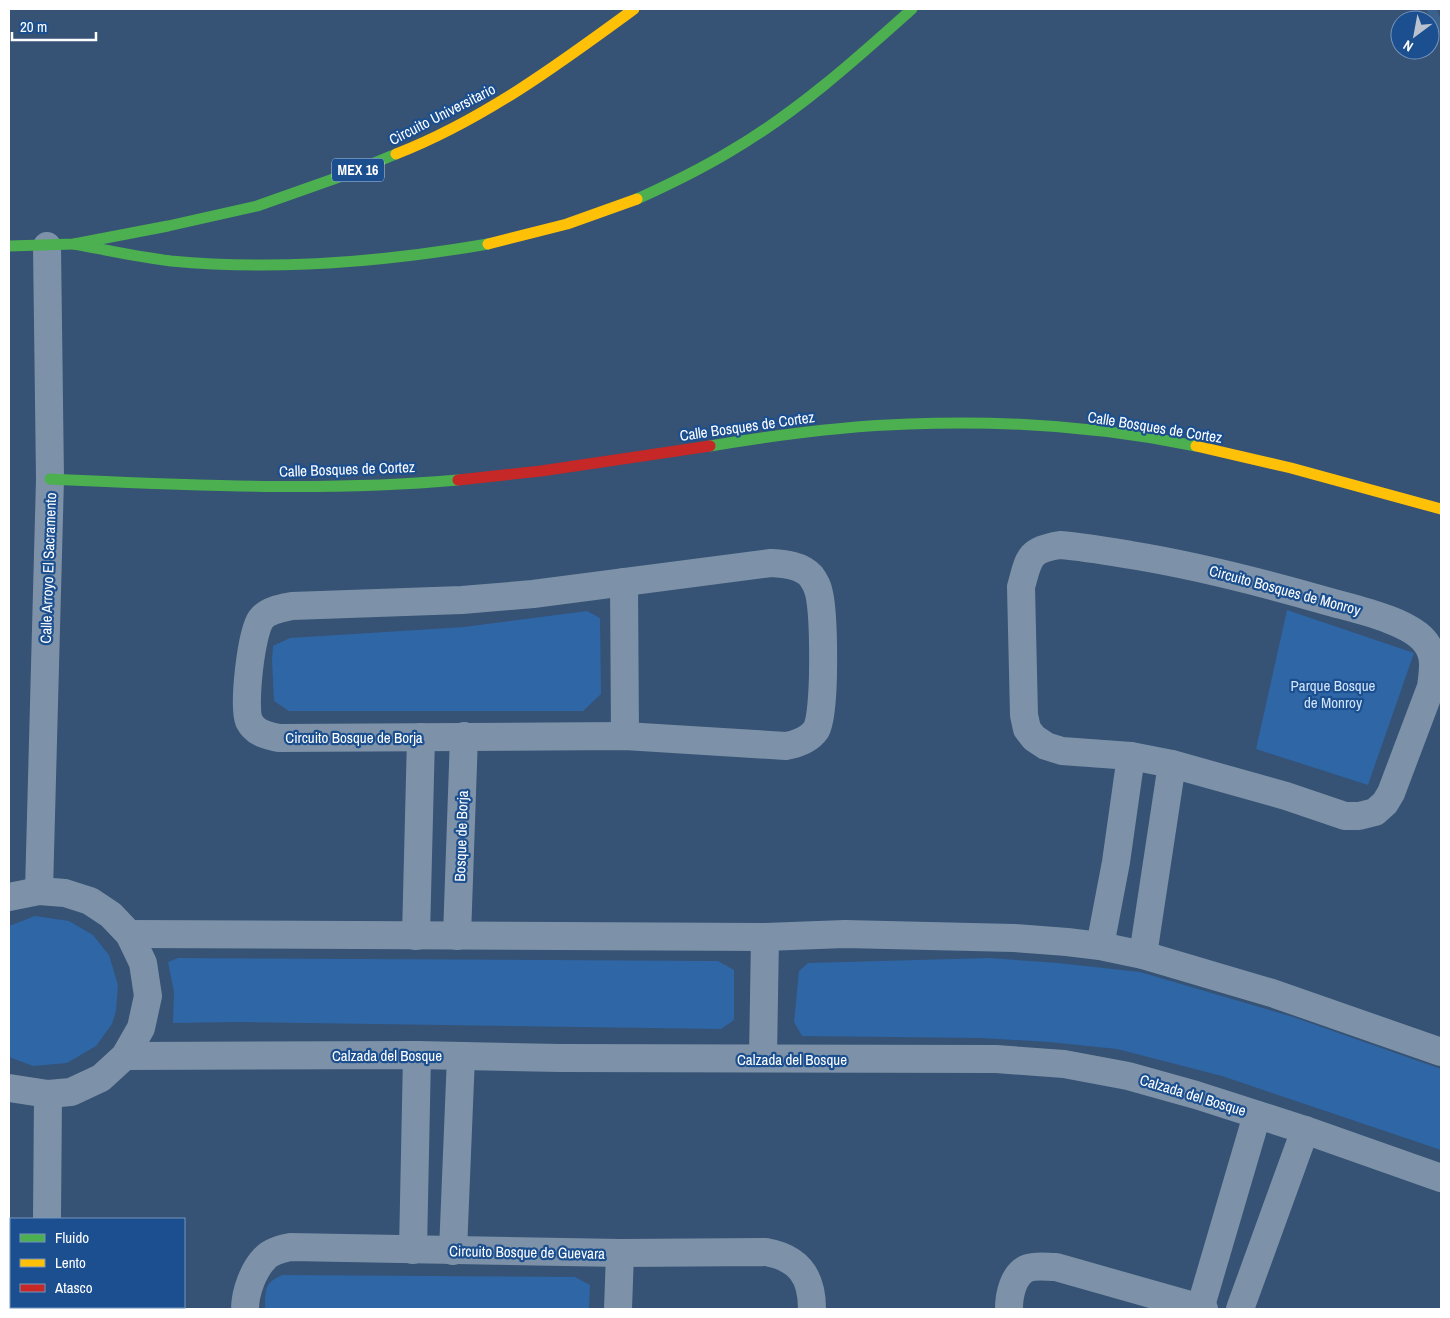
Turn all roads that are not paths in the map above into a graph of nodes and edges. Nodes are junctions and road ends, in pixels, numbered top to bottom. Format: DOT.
graph roads {
  1 [pos="634,9"];
  2 [pos="912,9"];
  3 [pos="74,244"];
  4 [pos="9,246"];
  5 [pos="47,246"];
  6 [pos="50,479"];
  7 [pos="1441,508"];
  8 [pos="624,582"];
  9 [pos="464,736"];
  10 [pos="625,736"];
  11 [pos="421,737"];
  12 [pos="1131,756"];
  13 [pos="1172,764"];
  14 [pos="39,891"];
  15 [pos="9,897"];
  16 [pos="129,934"];
  17 [pos="416,936"];
  18 [pos="457,936"];
  19 [pos="765,937"];
  20 [pos="1100,946"];
  21 [pos="1143,955"];
  22 [pos="1441,1052"];
  23 [pos="417,1054"];
  24 [pos="125,1056"];
  25 [pos="461,1056"];
  26 [pos="763,1058"];
  27 [pos="9,1088"];
  28 [pos="48,1094"];
  29 [pos="1257,1115"];
  30 [pos="1305,1130"];
  31 [pos="1441,1178"];
  32 [pos="47,1218"];
  33 [pos="413,1250"];
  34 [pos="453,1250"];
  35 [pos="620,1253"];
  36 [pos="245,1309"];
  37 [pos="618,1309"];
  38 [pos="812,1309"];
  39 [pos="1009,1309"];
  40 [pos="1201,1309"];
  41 [pos="1240,1309"];
  1 -- 3 [label="main road, Circuito Universitario / MEX 16"];
  2 -- 3 [label="main road"];
  3 -- 5 [label="main road, Circuito Universitario / MEX 16"];
  4 -- 5 [label="main road, Circuito Universitario / MEX 16"];
  5 -- 6 [label="street, Calle Arroyo El Sacramento"];
  6 -- 7 [label="main road, Calle Bosques de Cortez"];
  6 -- 14 [label="street, Calle Arroyo El Sacramento"];
  8 -- 10 [label="street"];
  8 -- 10 [label="street, Circuito Bosque de Borja"];
  8 -- 11 [label="street, Circuito Bosque de Borja"];
  9 -- 10 [label="street, Circuito Bosque de Borja"];
  9 -- 11 [label="street, Circuito Bosque de Borja"];
  9 -- 18 [label="street, Bosque de Borja"];
  11 -- 17 [label="street"];
  12 -- 13 [label="street, Circuito Bosques de Monroy"];
  12 -- 13 [label="street, Circuito Bosques de Monroy"];
  12 -- 20 [label="street"];
  13 -- 21 [label="street"];
  14 -- 15 [label="street"];
  14 -- 16 [label="street"];
  16 -- 17 [label="street"];
  16 -- 24 [label="street"];
  17 -- 18 [label="street"];
  18 -- 19 [label="street"];
  19 -- 20 [label="street"];
  19 -- 26 [label="street"];
  20 -- 21 [label="street"];
  21 -- 22 [label="street"];
  23 -- 24 [label="street, Calzada del Bosque"];
  23 -- 25 [label="street, Calzada del Bosque"];
  23 -- 33 [label="street"];
  24 -- 28 [label="street"];
  25 -- 26 [label="street, Calzada del Bosque"];
  25 -- 34 [label="street"];
  26 -- 29 [label="street, Calzada del Bosque"];
  27 -- 28 [label="street"];
  28 -- 32 [label="street"];
  29 -- 30 [label="street, Calzada del Bosque"];
  29 -- 40 [label="street"];
  30 -- 31 [label="street, Calzada del Bosque"];
  30 -- 41 [label="street"];
  33 -- 34 [label="street, Circuito Bosque de Guevara"];
  33 -- 36 [label="street, Circuito Bosque de Guevara"];
  34 -- 35 [label="street, Circuito Bosque de Guevara"];
  35 -- 37 [label="street"];
  35 -- 38 [label="street, Circuito Bosque de Guevara"];
  39 -- 40 [label="street"];
}
